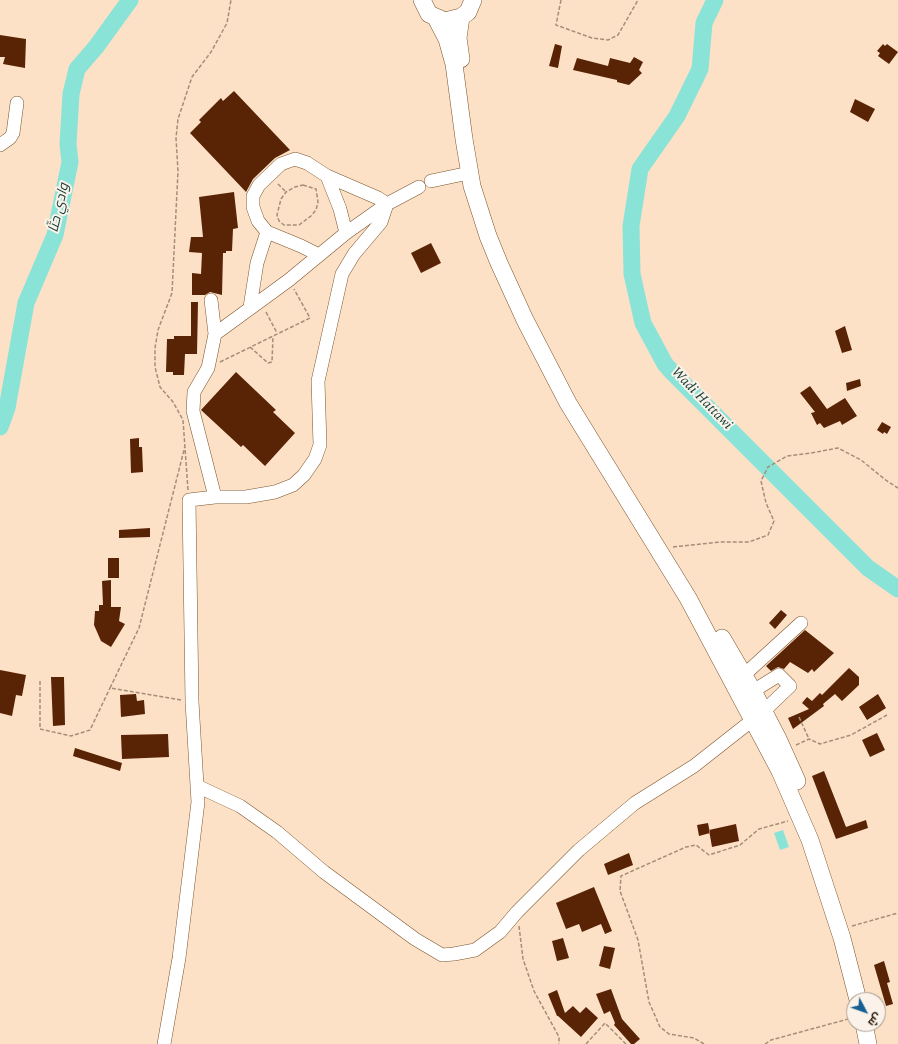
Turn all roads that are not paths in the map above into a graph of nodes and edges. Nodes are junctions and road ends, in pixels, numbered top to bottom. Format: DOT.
graph roads {
  1 [pos="422,0"];
  2 [pos="473,0"];
  3 [pos="461,17"];
  4 [pos="436,18"];
  5 [pos="17,103"];
  6 [pos="0,146"];
  7 [pos="469,173"];
  8 [pos="327,176"];
  9 [pos="431,180"];
  10 [pos="419,187"];
  11 [pos="386,204"];
  12 [pos="266,232"];
  13 [pos="346,233"];
  14 [pos="319,255"];
  15 [pos="211,300"];
  16 [pos="255,304"];
  17 [pos="215,334"];
  18 [pos="215,497"];
  19 [pos="801,623"];
  20 [pos="744,675"];
  21 [pos="753,691"];
  22 [pos="758,716"];
  23 [pos="196,786"];
  24 [pos="856,992"];
  25 [pos="865,992"];
  26 [pos="866,1032"];
  27 [pos="875,1032"];
  28 [pos="164,1044"];
  29 [pos="868,1044"];
  30 [pos="877,1044"];
  1 -- 4 [label="main road"];
  2 -- 3 [label="main road"];
  3 -- 4 [label="main road"];
  3 -- 20 [label="main road"];
  4 -- 7 [label="main road"];
  5 -- 6 [label="street"];
  7 -- 9 [label="street"];
  7 -- 22 [label="main road"];
  8 -- 11 [label="street"];
  8 -- 12 [label="street"];
  8 -- 13 [label="street"];
  10 -- 11 [label="street"];
  11 -- 13 [label="street"];
  11 -- 18 [label="street"];
  12 -- 14 [label="street"];
  12 -- 16 [label="street"];
  13 -- 14 [label="street"];
  14 -- 16 [label="street"];
  15 -- 17 [label="street"];
  16 -- 17 [label="street"];
  17 -- 18 [label="street"];
  18 -- 23 [label="street"];
  19 -- 20 [label="street"];
  20 -- 21 [label="main road"];
  21 -- 22 [label="main road"];
  21 -- 22 [label="street"];
  22 -- 23 [label="street"];
  22 -- 24 [label="main road"];
  22 -- 25 [label="main road"];
  23 -- 28 [label="street"];
  26 -- 29 [label="main road"];
  27 -- 30 [label="main road"];
}
